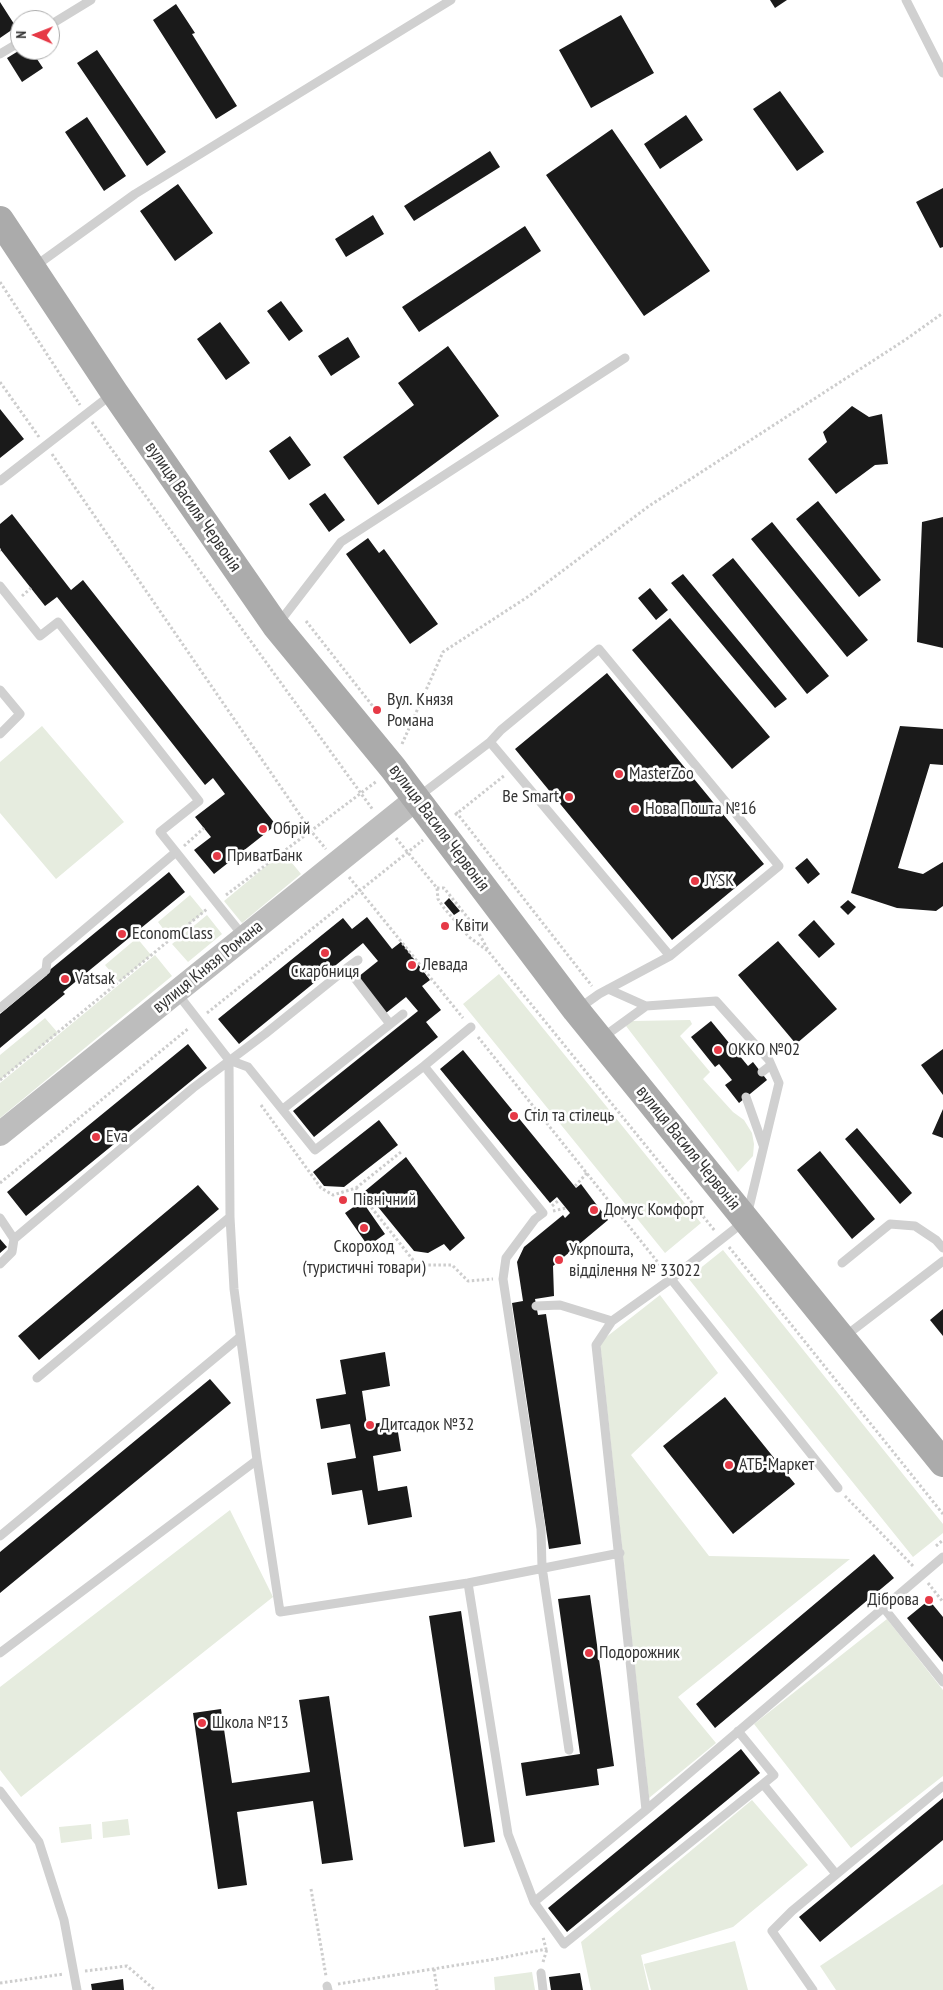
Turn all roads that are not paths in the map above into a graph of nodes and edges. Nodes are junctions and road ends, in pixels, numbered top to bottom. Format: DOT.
graph roads {
  1 [pos="92,0"];
  2 [pos="450,0"];
  3 [pos="906,0"];
  4 [pos="60,18"];
  5 [pos="943,73"];
  6 [pos="0,220"];
  7 [pos="32,268"];
  8 [pos="625,358"];
  9 [pos="114,392"];
  10 [pos="0,481"];
  11 [pos="0,586"];
  12 [pos="276,626"];
  13 [pos="0,690"];
  14 [pos="0,734"];
  15 [pos="490,742"];
  16 [pos="416,799"];
  17 [pos="176,852"];
  18 [pos="244,938"];
  19 [pos="670,956"];
  20 [pos="358,960"];
  21 [pos="347,968"];
  22 [pos="608,989"];
  23 [pos="176,992"];
  24 [pos="646,1006"];
  25 [pos="0,1008"];
  26 [pos="576,1010"];
  27 [pos="403,1014"];
  28 [pos="390,1024"];
  29 [pos="471,1027"];
  30 [pos="600,1039"];
  31 [pos="229,1060"];
  32 [pos="771,1065"];
  33 [pos="424,1066"];
  34 [pos="762,1072"];
  35 [pos="746,1097"];
  36 [pos="282,1110"];
  37 [pos="0,1134"];
  38 [pos="763,1146"];
  39 [pos="230,1217"];
  40 [pos="0,1218"];
  41 [pos="746,1220"];
  42 [pos="14,1239"];
  43 [pos="943,1248"];
  44 [pos="943,1261"];
  45 [pos="842,1263"];
  46 [pos="0,1264"];
  47 [pos="671,1278"];
  48 [pos="536,1306"];
  49 [pos="612,1321"];
  50 [pos="240,1337"];
  51 [pos="842,1338"];
  52 [pos="37,1378"];
  53 [pos="256,1460"];
  54 [pos="943,1463"];
  55 [pos="838,1488"];
  56 [pos="0,1536"];
  57 [pos="620,1553"];
  58 [pos="943,1557"];
  59 [pos="542,1567"];
  60 [pos="468,1583"];
  61 [pos="883,1607"];
  62 [pos="0,1654"];
  63 [pos="943,1682"];
  64 [pos="738,1730"];
  65 [pos="569,1750"];
  66 [pos="763,1784"];
  67 [pos="943,1786"];
  68 [pos="0,1791"];
  69 [pos="646,1810"];
  70 [pos="836,1874"];
  71 [pos="534,1902"];
  72 [pos="541,1973"];
  73 [pos="77,1990"];
  74 [pos="543,1990"];
  75 [pos="813,1990"];
  1 -- 4 [label="lane"];
  2 -- 7 [label="lane"];
  3 -- 5 [label="lane"];
  6 -- 7 [label="main road, вулиця Василя Червонія"];
  7 -- 9 [label="main road, вулиця Василя Червонія"];
  8 -- 12 [label="lane"];
  9 -- 10 [label="lane"];
  9 -- 12 [label="main road, вулиця Василя Червонія"];
  11 -- 17 [label="lane"];
  12 -- 16 [label="main road, вулиця Василя Червонія"];
  13 -- 14 [label="lane"];
  15 -- 16 [label="lane"];
  15 -- 19 [label="lane"];
  15 -- 19 [label="lane"];
  16 -- 18 [label="street, вулиця Князя Романа"];
  16 -- 26 [label="main road, вулиця Василя Червонія"];
  17 -- 18 [label="lane"];
  17 -- 25 [label="lane"];
  18 -- 23 [label="street, вулиця Князя Романа"];
  19 -- 22 [label="lane"];
  20 -- 21 [label="lane"];
  21 -- 28 [label="lane"];
  21 -- 31 [label="lane"];
  22 -- 24 [label="lane"];
  22 -- 26 [label="lane"];
  23 -- 31 [label="lane"];
  23 -- 37 [label="street, вулиця Князя Романа"];
  24 -- 30 [label="lane"];
  24 -- 32 [label="lane"];
  26 -- 30 [label="main road, вулиця Василя Червонія"];
  27 -- 28 [label="lane"];
  28 -- 36 [label="lane"];
  29 -- 33 [label="lane"];
  30 -- 41 [label="main road, вулиця Василя Червонія"];
  31 -- 36 [label="lane"];
  31 -- 39 [label="lane"];
  31 -- 42 [label="lane"];
  32 -- 34 [label="lane"];
  32 -- 38 [label="lane"];
  33 -- 36 [label="lane"];
  33 -- 59 [label="lane"];
  35 -- 38 [label="lane"];
  38 -- 41 [label="lane"];
  39 -- 50 [label="lane"];
  39 -- 52 [label="lane"];
  40 -- 42 [label="lane"];
  41 -- 47 [label="lane"];
  41 -- 51 [label="main road, вулиця Василя Червонія"];
  42 -- 46 [label="lane"];
  43 -- 45 [label="lane"];
  44 -- 51 [label="lane"];
  47 -- 49 [label="lane"];
  47 -- 55 [label="lane"];
  48 -- 49 [label="lane"];
  49 -- 57 [label="lane"];
  50 -- 53 [label="lane"];
  50 -- 56 [label="lane"];
  51 -- 54 [label="main road, вулиця Василя Червонія"];
  53 -- 60 [label="lane"];
  53 -- 62 [label="lane"];
  57 -- 59 [label="lane"];
  57 -- 69 [label="lane"];
  58 -- 61 [label="lane"];
  59 -- 60 [label="lane"];
  59 -- 65 [label="lane"];
  60 -- 71 [label="lane"];
  61 -- 63 [label="lane"];
  61 -- 64 [label="lane"];
  64 -- 66 [label="lane"];
  64 -- 69 [label="lane"];
  66 -- 70 [label="lane"];
  66 -- 71 [label="lane"];
  67 -- 70 [label="lane"];
  68 -- 73 [label="lane"];
  69 -- 71 [label="lane"];
  70 -- 75 [label="lane"];
  72 -- 74 [label="lane"];
}
